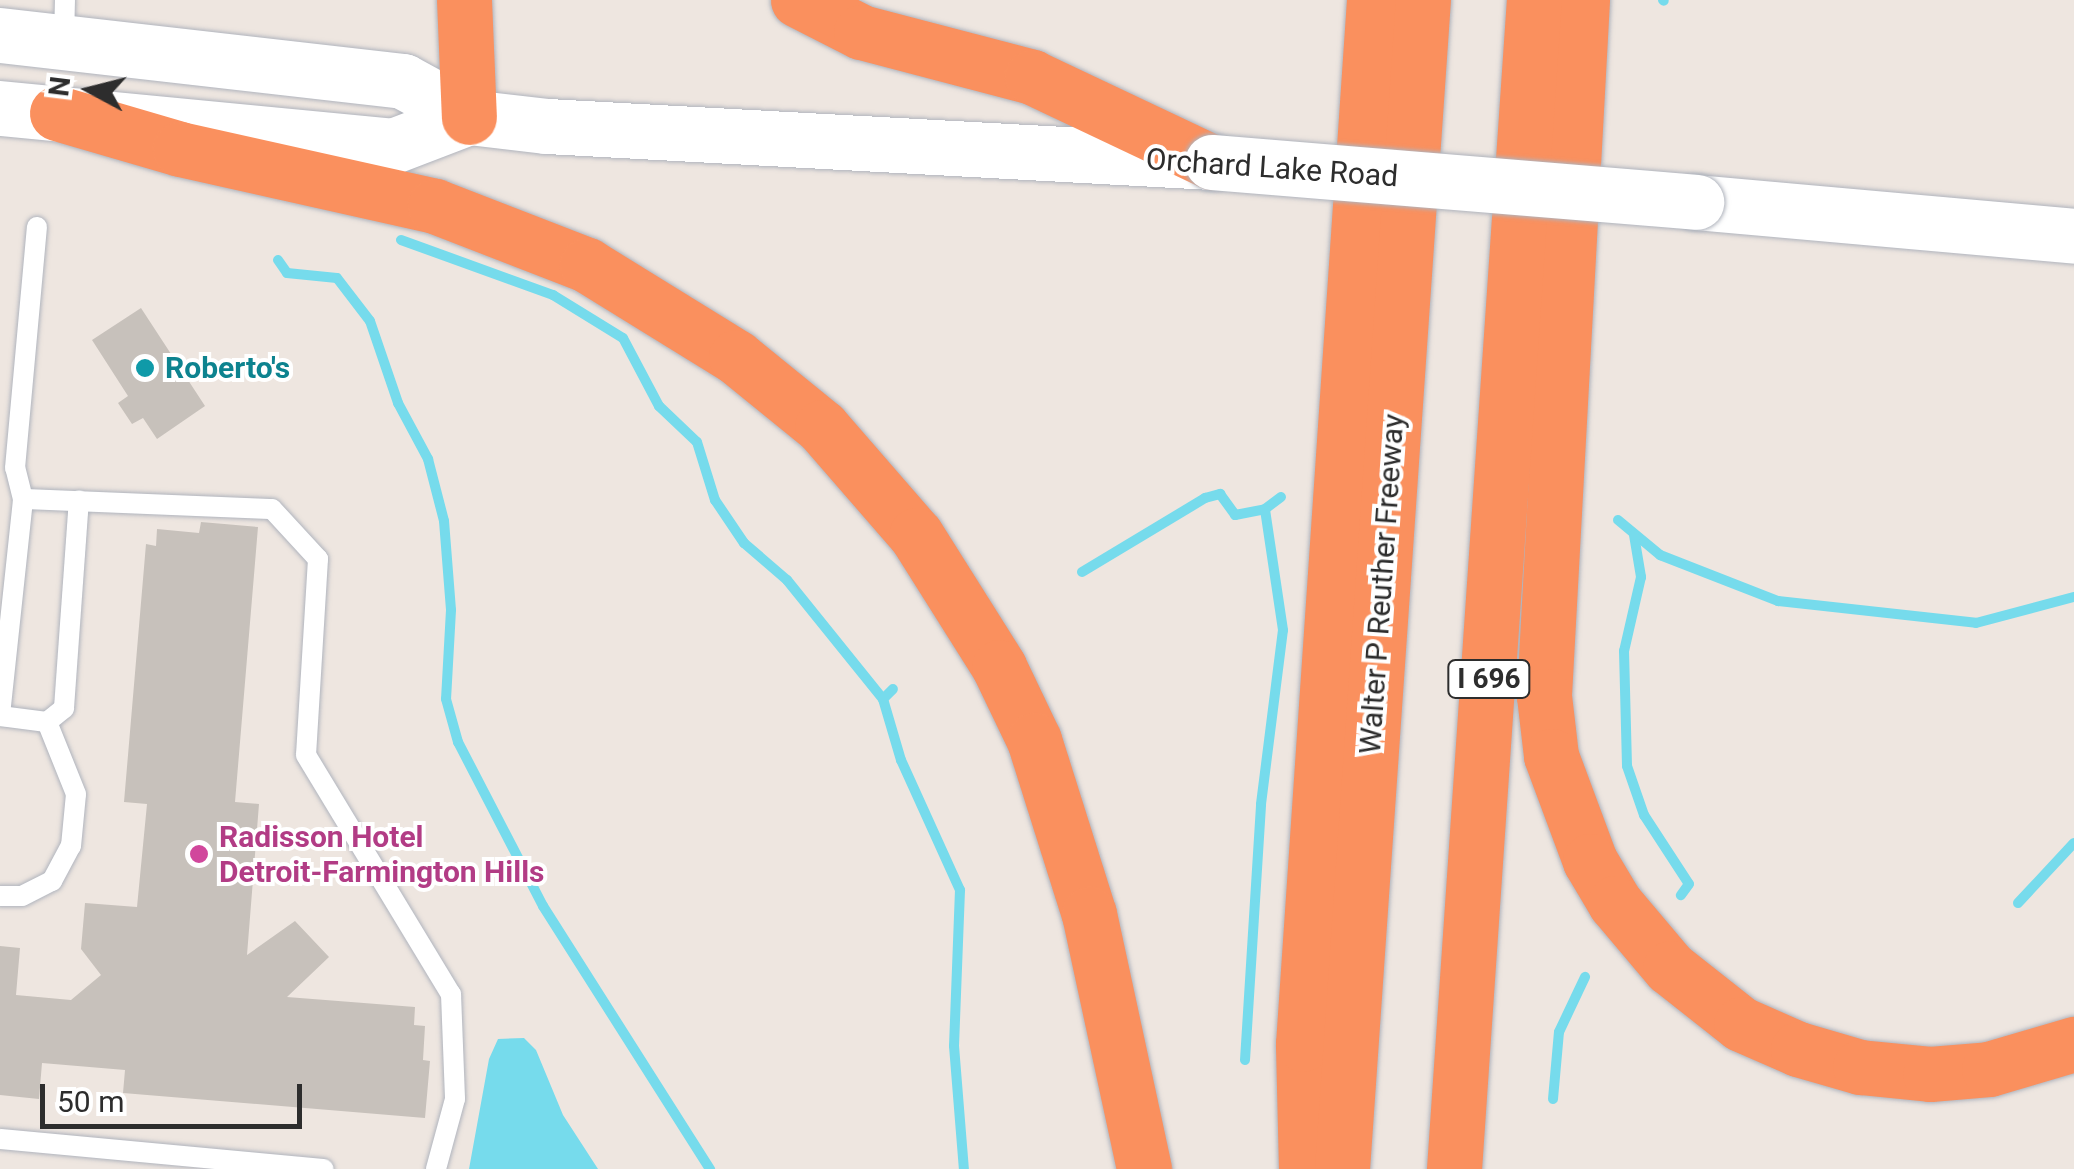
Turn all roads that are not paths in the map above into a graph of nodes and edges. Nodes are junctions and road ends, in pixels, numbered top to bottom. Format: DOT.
graph roads {
  1 [pos="464,0"];
  2 [pos="798,0"];
  3 [pos="1374,0"];
  4 [pos="1423,0"];
  5 [pos="1534,0"];
  6 [pos="1582,0"];
  7 [pos="65,21"];
  8 [pos="0,35"];
  9 [pos="0,108"];
  10 [pos="57,113"];
  11 [pos="468,118"];
  12 [pos="1212,162"];
  13 [pos="37,227"];
  14 [pos="2074,236"];
  15 [pos="23,499"];
  16 [pos="79,501"];
  17 [pos="0,715"];
  18 [pos="47,722"];
  19 [pos="0,896"];
  20 [pos="2074,1044"];
  21 [pos="0,1139"];
  22 [pos="324,1169"];
  23 [pos="436,1169"];
  24 [pos="1144,1169"];
  25 [pos="1306,1169"];
  26 [pos="1342,1169"];
  27 [pos="1454,1169"];
  1 -- 11 [label="highway"];
  2 -- 12 [label="highway"];
  3 -- 25 [label="highway"];
  4 -- 26 [label="highway, Walter P Reuther Freeway"];
  5 -- 27 [label="highway, I 696"];
  6 -- 20 [label="highway"];
  7 -- 8 [label="main road, Orchard Lake Road"];
  7 -- 11 [label="main road, Orchard Lake Road"];
  9 -- 10 [label="main road, Orchard Lake Road"];
  10 -- 11 [label="main road, Orchard Lake Road"];
  10 -- 24 [label="highway"];
  11 -- 12 [label="main road, Orchard Lake Road"];
  12 -- 14 [label="main road, Orchard Lake Road, bridge"];
  13 -- 15 [label="lane"];
  15 -- 16 [label="lane"];
  15 -- 17 [label="lane"];
  16 -- 18 [label="lane"];
  16 -- 23 [label="lane"];
  17 -- 18 [label="lane"];
  18 -- 19 [label="lane"];
  21 -- 22 [label="lane"];
}
